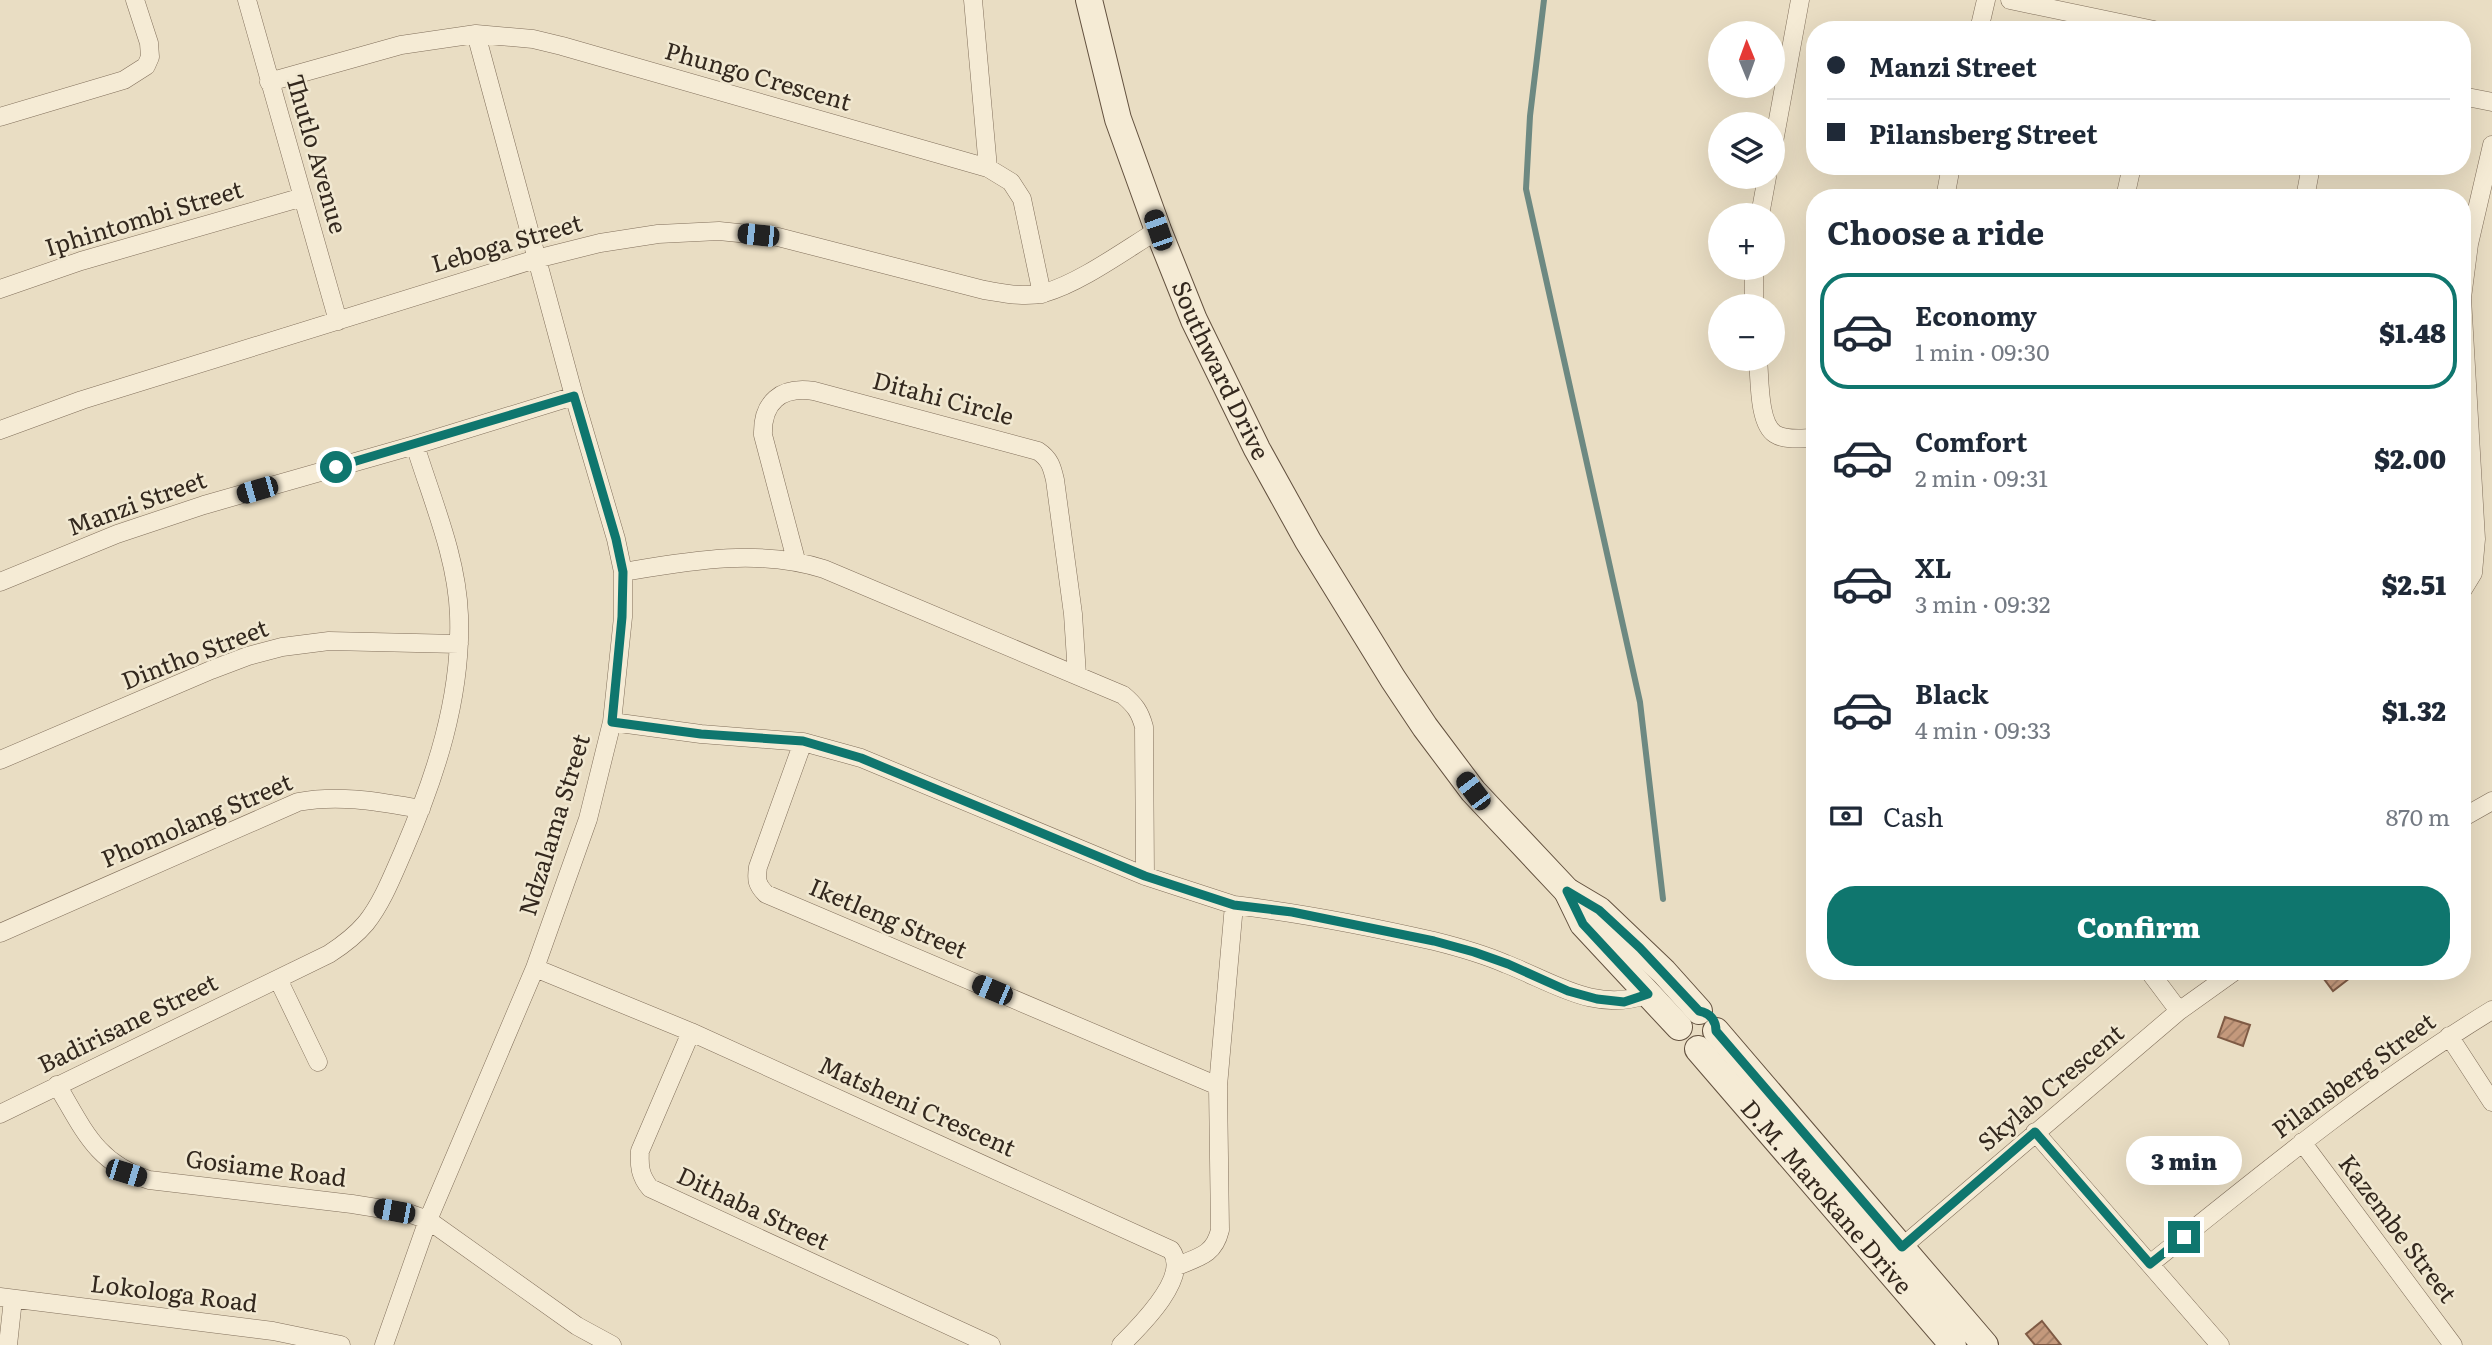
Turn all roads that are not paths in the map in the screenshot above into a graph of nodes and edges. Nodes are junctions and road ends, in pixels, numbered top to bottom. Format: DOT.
graph roads {
  1 [pos="135,0"];
  2 [pos="247,0"];
  3 [pos="973,0"];
  4 [pos="1089,0"];
  5 [pos="1800,0"];
  6 [pos="1986,0"];
  7 [pos="2010,0"];
  8 [pos="1981,21"];
  9 [pos="2111,21"];
  10 [pos="476,34"];
  11 [pos="269,82"];
  12 [pos="2471,98"];
  13 [pos="2492,102"];
  14 [pos="1779,112"];
  15 [pos="0,117"];
  16 [pos="2492,145"];
  17 [pos="989,168"];
  18 [pos="303,197"];
  19 [pos="1158,230"];
  20 [pos="2471,242"];
  21 [pos="536,259"];
  22 [pos="0,289"];
  23 [pos="1042,294"];
  24 [pos="338,321"];
  25 [pos="1759,371"];
  26 [pos="574,396"];
  27 [pos="0,430"];
  28 [pos="1806,438"];
  29 [pos="415,445"];
  30 [pos="2471,456"];
  31 [pos="796,560"];
  32 [pos="623,572"];
  33 [pos="2471,576"];
  34 [pos="0,582"];
  35 [pos="1369,641"];
  36 [pos="459,644"];
  37 [pos="1077,675"];
  38 [pos="612,722"];
  39 [pos="803,741"];
  40 [pos="0,760"];
  41 [pos="2492,801"];
  42 [pos="421,809"];
  43 [pos="2471,813"];
  44 [pos="1145,876"];
  45 [pos="1567,891"];
  46 [pos="1234,905"];
  47 [pos="0,933"];
  48 [pos="534,968"];
  49 [pos="278,979"];
  50 [pos="2156,980"];
  51 [pos="2222,980"];
  52 [pos="1648,994"];
  53 [pos="2492,1010"];
  54 [pos="2179,1011"];
  55 [pos="1689,1019"];
  56 [pos="691,1032"];
  57 [pos="2449,1036"];
  58 [pos="1707,1040"];
  59 [pos="318,1062"];
  60 [pos="57,1085"];
  61 [pos="1218,1086"];
  62 [pos="2492,1102"];
  63 [pos="0,1114"];
  64 [pos="2035,1132"];
  65 [pos="2302,1142"];
  66 [pos="428,1220"];
  67 [pos="1902,1247"];
  68 [pos="2150,1264"];
  69 [pos="1177,1266"];
  70 [pos="6,1298"];
  71 [pos="8,1345"];
  72 [pos="341,1345"];
  73 [pos="384,1345"];
  74 [pos="612,1345"];
  75 [pos="991,1345"];
  76 [pos="1121,1345"];
  77 [pos="1953,1345"];
  78 [pos="1985,1345"];
  79 [pos="2220,1345"];
  80 [pos="2453,1345"];
  1 -- 15 [label="street"];
  2 -- 11 [label="street, Thutlo Avenue"];
  3 -- 17 [label="street"];
  4 -- 19 [label="main road, Southward Drive"];
  5 -- 14 [label="street"];
  6 -- 8 [label="street"];
  7 -- 9 [label="street"];
  10 -- 11 [label="street, Phungo Crescent"];
  10 -- 17 [label="street, Phungo Crescent"];
  10 -- 21 [label="street"];
  11 -- 18 [label="street, Thutlo Avenue"];
  12 -- 13 [label="street"];
  16 -- 20 [label="street"];
  17 -- 23 [label="street, Phungo Crescent"];
  18 -- 22 [label="street, Iphintombi Street"];
  18 -- 24 [label="street, Thutlo Avenue"];
  19 -- 23 [label="street"];
  19 -- 35 [label="main road, Southward Drive"];
  21 -- 23 [label="street, Leboga Street"];
  21 -- 24 [label="street, Leboga Street"];
  21 -- 26 [label="street, Ndzalama Street"];
  24 -- 27 [label="street, Leboga Street"];
  25 -- 28 [label="street"];
  26 -- 29 [label="street, Manzi Street"];
  26 -- 32 [label="street, Ndzalama Street"];
  29 -- 34 [label="street, Manzi Street"];
  29 -- 36 [label="street, Badirisane Street"];
  30 -- 33 [label="street"];
  31 -- 32 [label="street"];
  31 -- 37 [label="street"];
  31 -- 37 [label="street, Ditahi Circle"];
  32 -- 38 [label="street, Ndzalama Street"];
  35 -- 45 [label="main road, D.M. Marokane Drive"];
  36 -- 40 [label="street, Dintho Street"];
  36 -- 42 [label="street, Badirisane Street"];
  37 -- 44 [label="street"];
  38 -- 39 [label="street"];
  38 -- 48 [label="street, Ndzalama Street"];
  39 -- 44 [label="street"];
  39 -- 61 [label="street, Iketleng Street"];
  41 -- 43 [label="street"];
  42 -- 47 [label="street, Phomolang Street"];
  42 -- 49 [label="street, Badirisane Street"];
  44 -- 46 [label="street"];
  45 -- 52 [label="main road, D.M. Marokane Drive"];
  45 -- 55 [label="main road, D.M. Marokane Drive"];
  46 -- 52 [label="street"];
  46 -- 61 [label="street"];
  48 -- 56 [label="street, Matsheni Crescent"];
  48 -- 66 [label="street, Ndzalama Street"];
  49 -- 59 [label="street"];
  49 -- 60 [label="street, Badirisane Street"];
  50 -- 54 [label="street"];
  51 -- 54 [label="street, Skylab Crescent"];
  52 -- 55 [label="main road, D.M. Marokane Drive"];
  53 -- 57 [label="street, Pilansberg Street"];
  54 -- 64 [label="street, Skylab Crescent"];
  55 -- 58 [label="main road, D.M. Marokane Drive"];
  56 -- 69 [label="street, Matsheni Crescent"];
  56 -- 75 [label="street, Dithaba Street"];
  57 -- 62 [label="street"];
  57 -- 65 [label="street, Pilansberg Street"];
  58 -- 67 [label="main road, D.M. Marokane Drive"];
  58 -- 77 [label="main road, D.M. Marokane Drive"];
  60 -- 63 [label="street, Badirisane Street"];
  60 -- 66 [label="street, Gosiame Road"];
  61 -- 69 [label="street"];
  64 -- 67 [label="street, Skylab Crescent"];
  64 -- 68 [label="street"];
  65 -- 68 [label="street, Pilansberg Street"];
  65 -- 80 [label="street, Kazembe Street"];
  66 -- 73 [label="street, Ndzalama Street"];
  66 -- 74 [label="street"];
  67 -- 78 [label="main road, D.M. Marokane Drive"];
  68 -- 79 [label="street"];
  69 -- 76 [label="street"];
  70 -- 71 [label="street"];
  70 -- 72 [label="street, Lokologa Road"];
}
